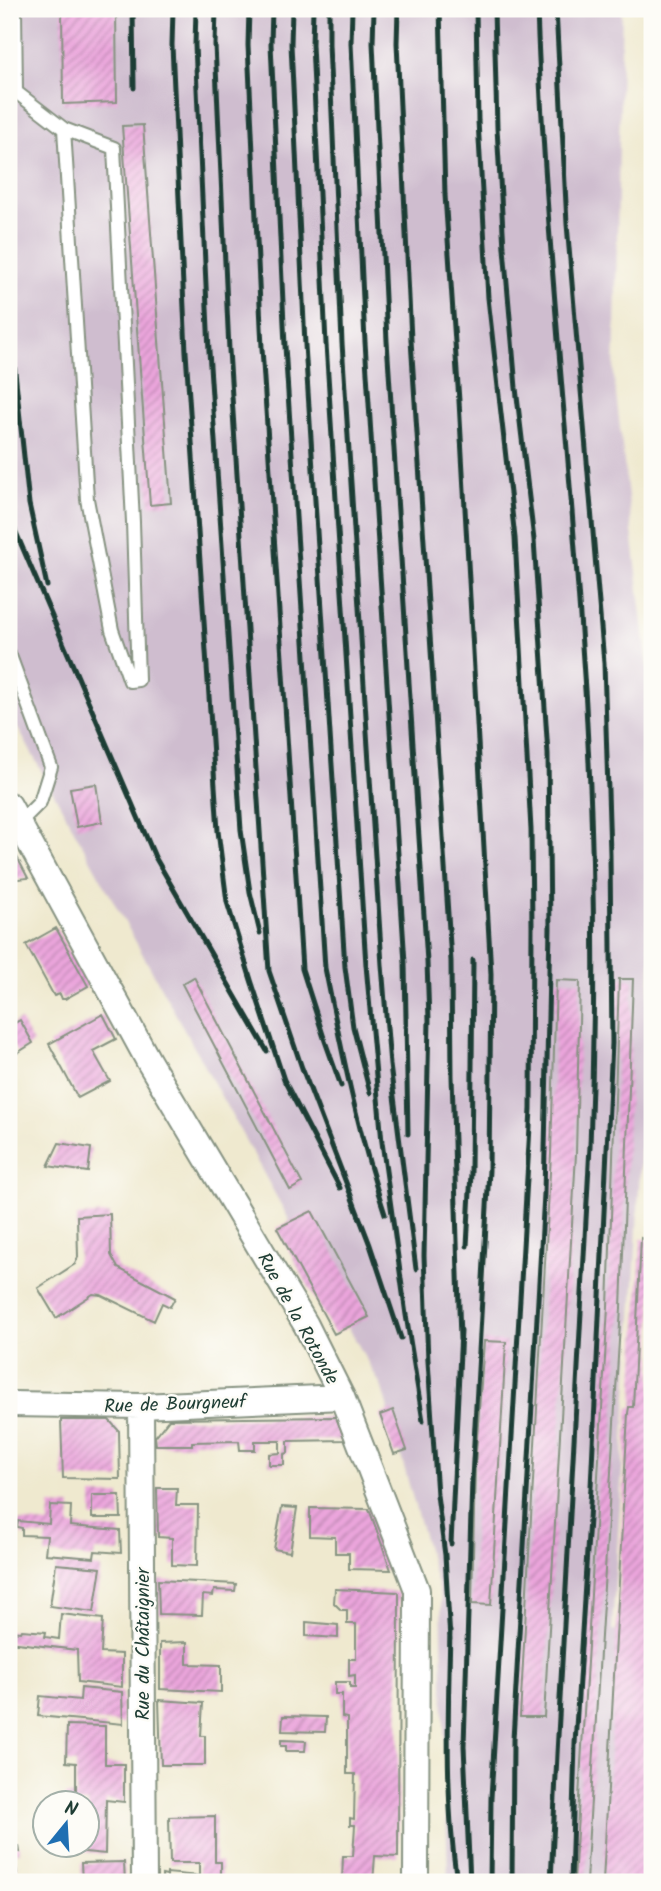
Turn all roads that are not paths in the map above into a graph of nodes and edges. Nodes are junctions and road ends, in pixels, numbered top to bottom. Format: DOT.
graph roads {
  1 [pos="15,9"];
  2 [pos="12,92"];
  3 [pos="64,129"];
  4 [pos="9,653"];
  5 [pos="14,814"];
  6 [pos="342,1397"];
  7 [pos="9,1404"];
  8 [pos="141,1406"];
  9 [pos="144,1882"];
  10 [pos="416,1882"];
  1 -- 2 [label="lane"];
  2 -- 3 [label="lane"];
  3 -- 3 [label="lane"];
  4 -- 5 [label="lane"];
  5 -- 6 [label="street, Rue de la Rotonde"];
  6 -- 8 [label="street, Rue de Bourgneuf"];
  6 -- 10 [label="street, Rue de la Rotonde"];
  7 -- 8 [label="street, Rue de Bourgneuf"];
  8 -- 9 [label="street, Rue du Châtaignier"];
}
